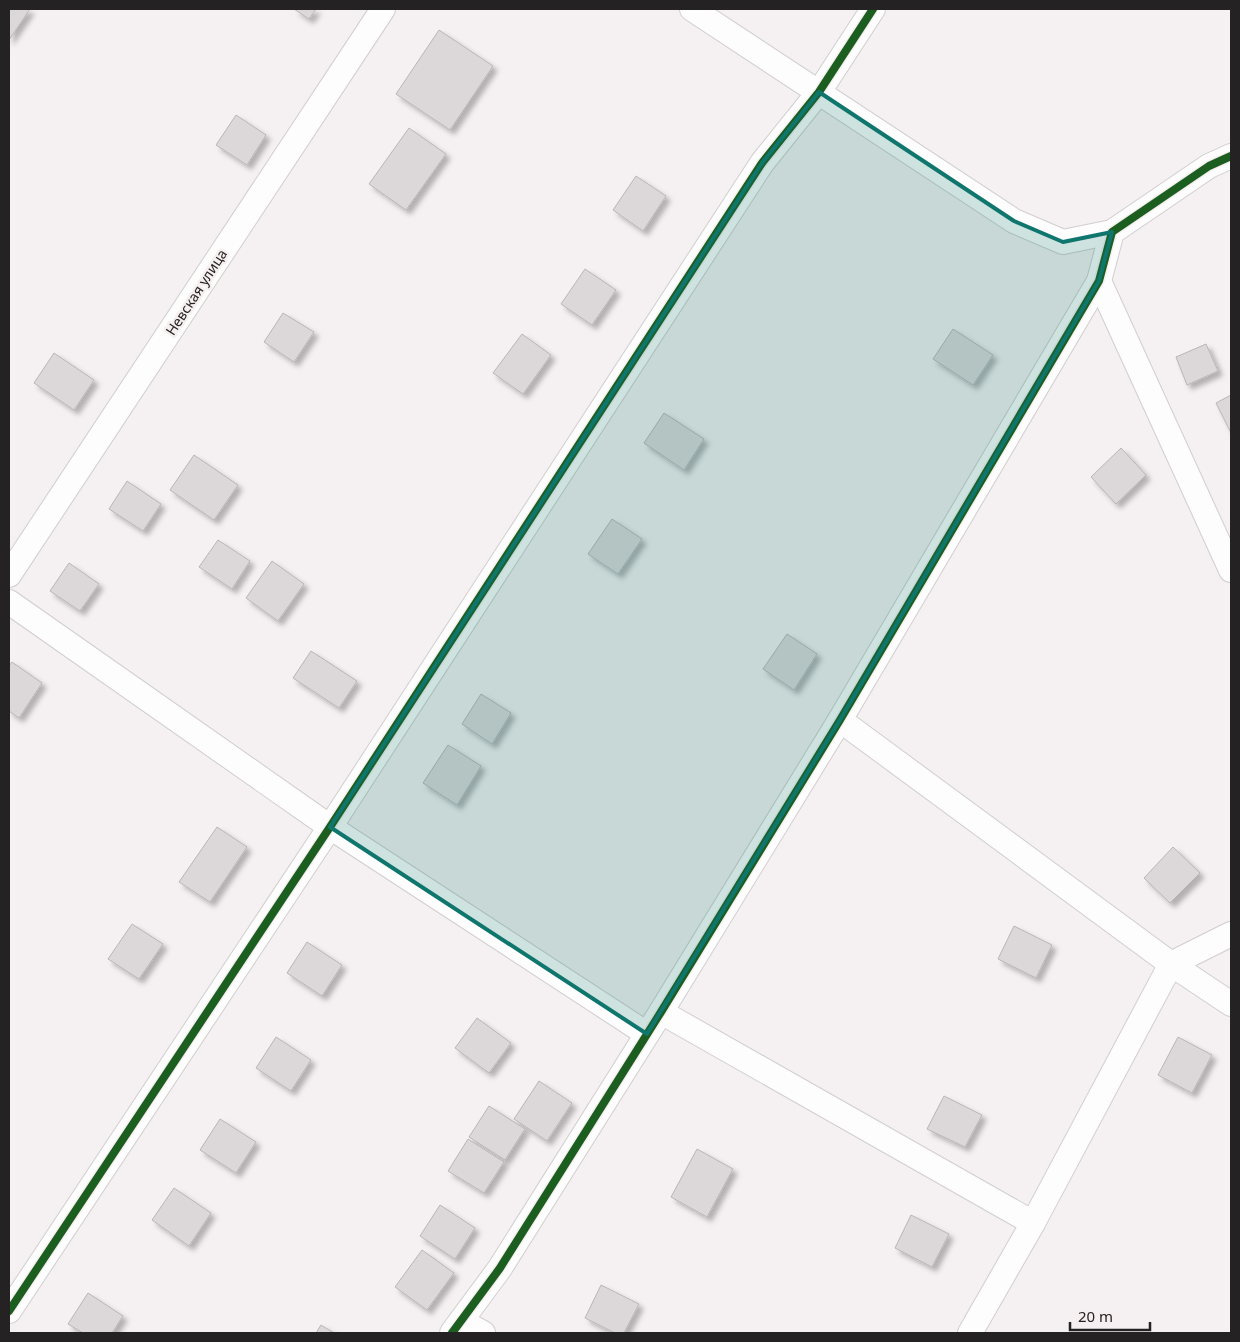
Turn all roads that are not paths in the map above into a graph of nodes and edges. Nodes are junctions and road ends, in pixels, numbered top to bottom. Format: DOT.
graph roads {
  1 [pos="383,9"];
  2 [pos="692,9"];
  3 [pos="874,9"];
  4 [pos="819,92"];
  5 [pos="1231,156"];
  6 [pos="1112,232"];
  7 [pos="1099,281"];
  8 [pos="1231,570"];
  9 [pos="9,575"];
  10 [pos="9,602"];
  11 [pos="840,720"];
  12 [pos="330,827"];
  13 [pos="1231,934"];
  14 [pos="1171,964"];
  15 [pos="1231,1004"];
  16 [pos="661,1012"];
  17 [pos="647,1034"];
  18 [pos="1033,1223"];
  19 [pos="9,1311"];
  20 [pos="457,1327"];
  21 [pos="483,1333"];
  22 [pos="970,1333"];
  1 -- 9 [label="street, Невская улица"];
  2 -- 4 [label="street"];
  3 -- 4 [label="street"];
  4 -- 6 [label="street"];
  4 -- 12 [label="street"];
  5 -- 6 [label="street"];
  6 -- 7 [label="street"];
  7 -- 8 [label="street"];
  7 -- 11 [label="street"];
  10 -- 12 [label="street"];
  11 -- 14 [label="street"];
  11 -- 16 [label="street"];
  12 -- 17 [label="street"];
  12 -- 19 [label="street"];
  13 -- 14 [label="street"];
  14 -- 15 [label="street"];
  14 -- 18 [label="street"];
  16 -- 17 [label="street"];
  16 -- 18 [label="street"];
  17 -- 20 [label="street"];
  18 -- 22 [label="street"];
  20 -- 21 [label="street"];
}
